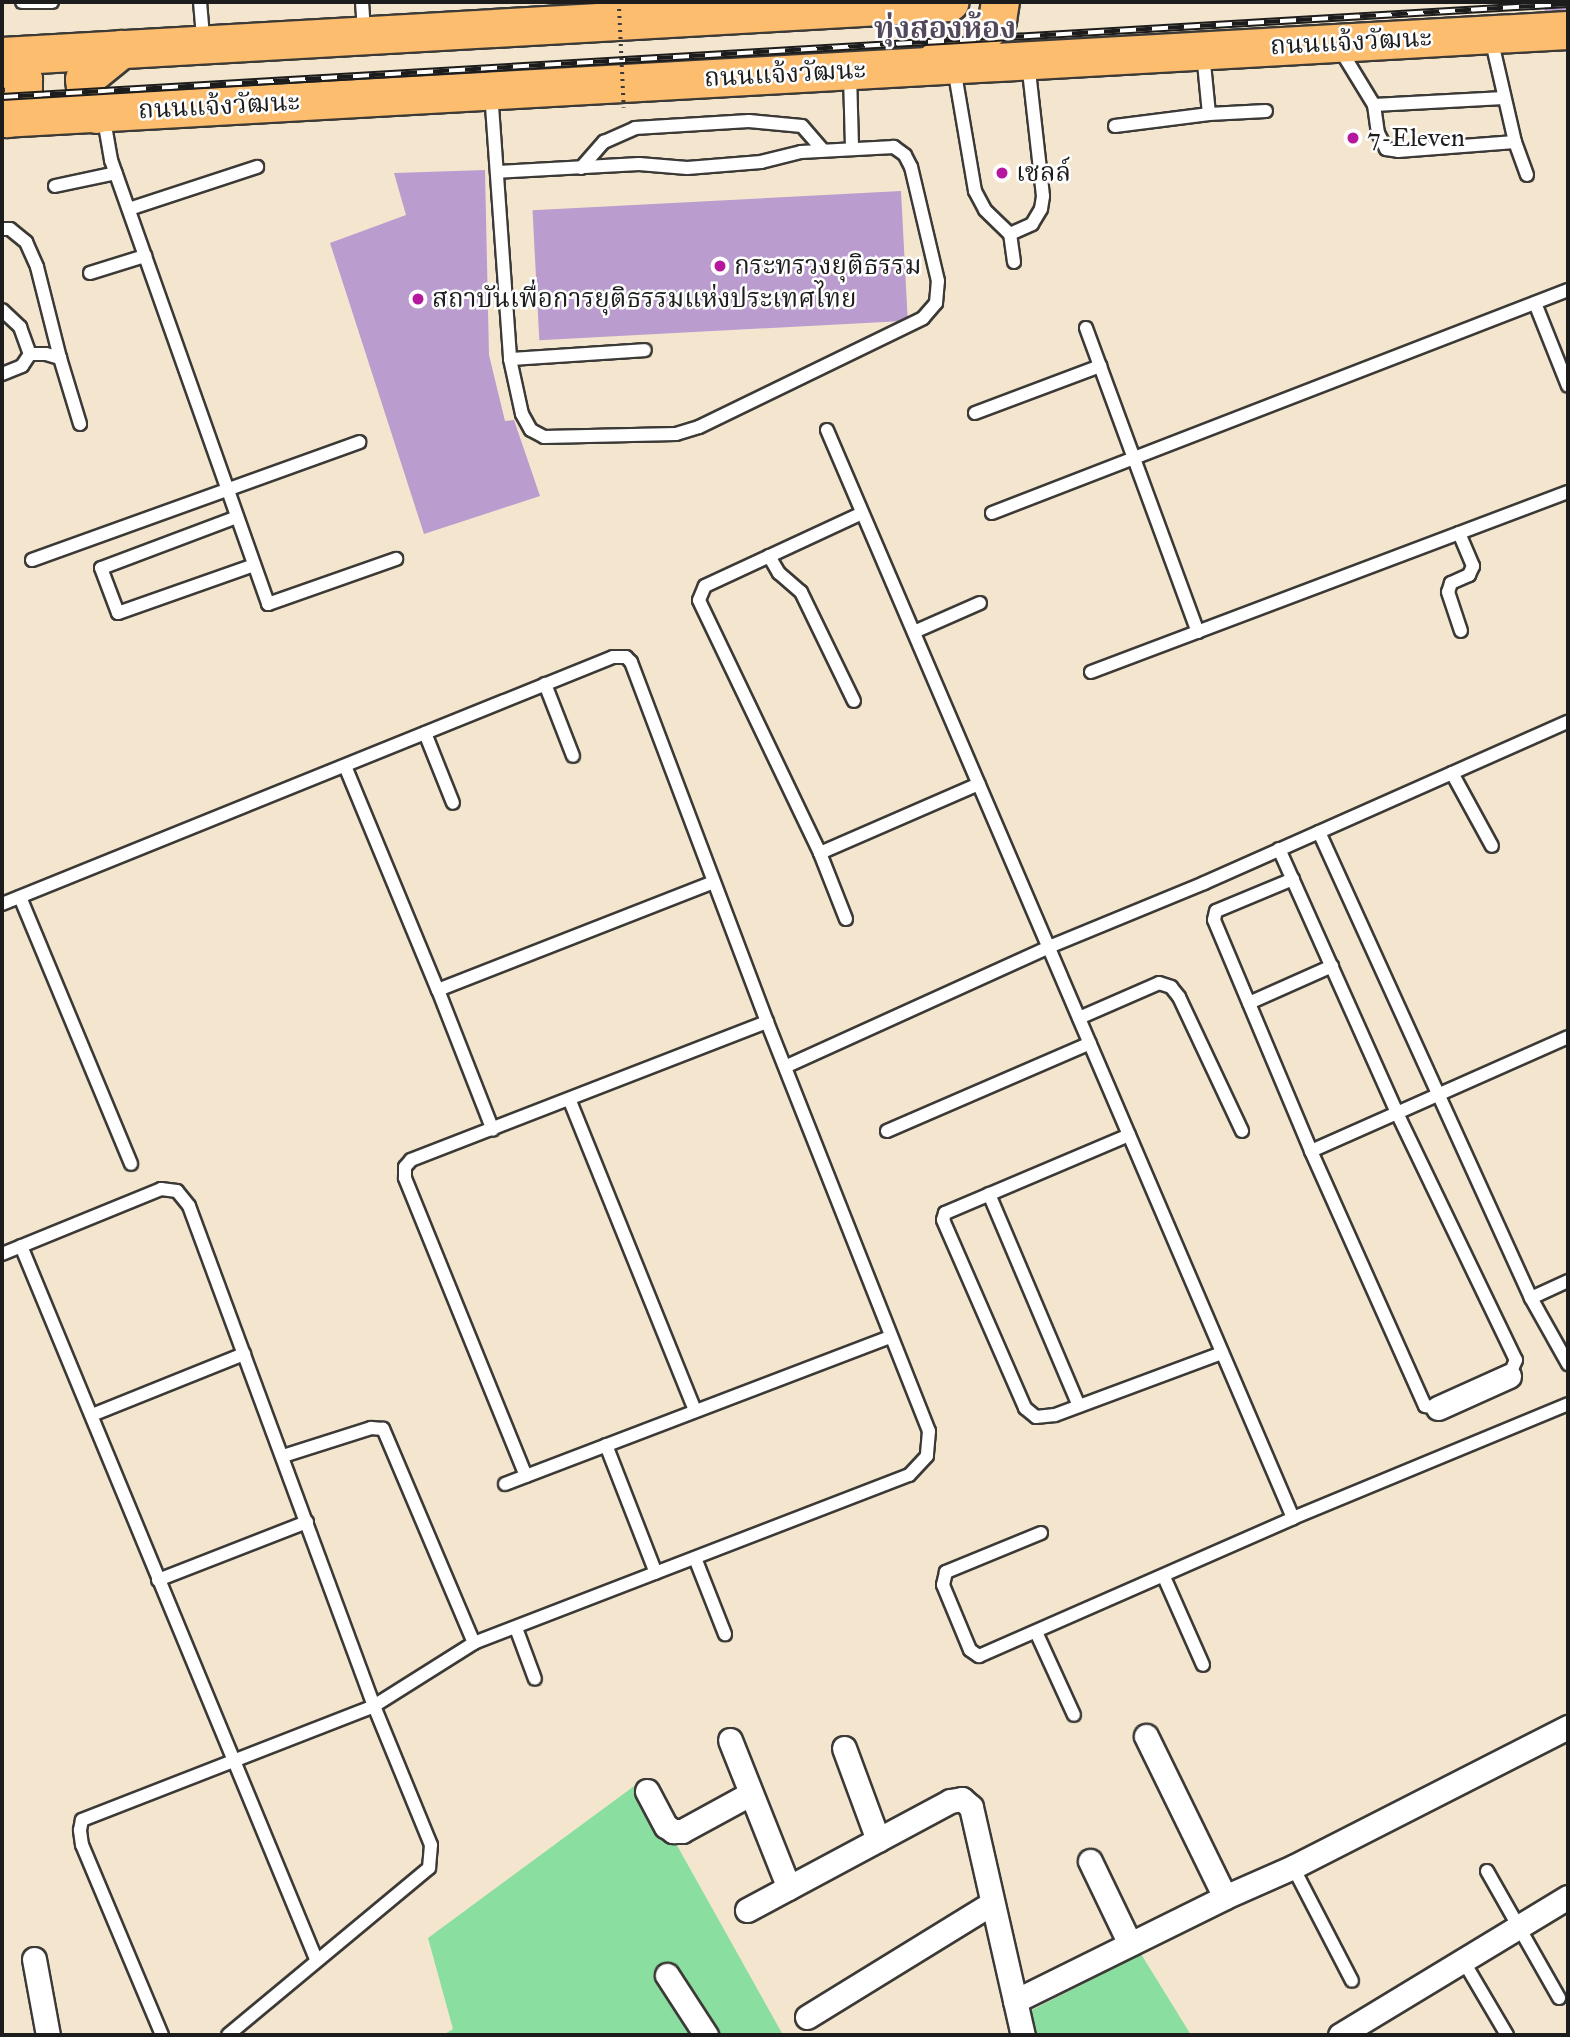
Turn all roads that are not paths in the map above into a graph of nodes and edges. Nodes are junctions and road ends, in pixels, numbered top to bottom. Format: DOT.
graph roads {
  1 [pos="22,2"];
  2 [pos="52,2"];
  3 [pos="200,2"];
  4 [pos="937,2"];
  5 [pos="949,2"];
  6 [pos="1000,2"];
  7 [pos="363,19"];
  8 [pos="1568,30"];
  9 [pos="1490,34"];
  10 [pos="1336,42"];
  11 [pos="204,44"];
  12 [pos="121,49"];
  13 [pos="1202,50"];
  14 [pos="2,58"];
  15 [pos="1028,62"];
  16 [pos="939,65"];
  17 [pos="849,71"];
  18 [pos="491,89"];
  19 [pos="1504,98"];
  20 [pos="1374,105"];
  21 [pos="1266,111"];
  22 [pos="99,113"];
  23 [pos="1209,114"];
  24 [pos="4,118"];
  25 [pos="1115,126"];
  26 [pos="1515,142"];
  27 [pos="852,148"];
  28 [pos="823,150"];
  29 [pos="257,167"];
  30 [pos="581,168"];
  31 [pos="498,172"];
  32 [pos="116,173"];
  33 [pos="1527,175"];
  34 [pos="55,186"];
  35 [pos="129,209"];
  36 [pos="2,229"];
  37 [pos="1010,234"];
  38 [pos="145,256"];
  39 [pos="1014,261"];
  40 [pos="90,274"];
  41 [pos="1568,290"];
  42 [pos="1535,303"];
  43 [pos="2,310"];
  44 [pos="1086,328"];
  45 [pos="645,350"];
  46 [pos="30,354"];
  47 [pos="60,358"];
  48 [pos="510,359"];
  49 [pos="1100,366"];
  50 [pos="2,374"];
  51 [pos="1568,386"];
  52 [pos="975,414"];
  53 [pos="80,424"];
  54 [pos="827,430"];
  55 [pos="359,442"];
  56 [pos="1135,459"];
  57 [pos="228,489"];
  58 [pos="1568,492"];
  59 [pos="862,513"];
  60 [pos="992,513"];
  61 [pos="237,517"];
  62 [pos="1459,533"];
  63 [pos="769,556"];
  64 [pos="33,559"];
  65 [pos="396,559"];
  66 [pos="254,565"];
  67 [pos="981,603"];
  68 [pos="1461,631"];
  69 [pos="914,632"];
  70 [pos="1198,632"];
  71 [pos="1091,672"];
  72 [pos="545,684"];
  73 [pos="854,701"];
  74 [pos="1568,722"];
  75 [pos="425,733"];
  76 [pos="573,756"];
  77 [pos="345,766"];
  78 [pos="1452,773"];
  79 [pos="979,784"];
  80 [pos="453,803"];
  81 [pos="1319,832"];
  82 [pos="1492,846"];
  83 [pos="1279,849"];
  84 [pos="820,853"];
  85 [pos="1293,879"];
  86 [pos="714,882"];
  87 [pos="20,897"];
  88 [pos="2,904"];
  89 [pos="846,919"];
  90 [pos="1049,947"];
  91 [pos="1332,966"];
  92 [pos="438,990"];
  93 [pos="1249,1003"];
  94 [pos="1079,1018"];
  95 [pos="767,1022"];
  96 [pos="1568,1037"];
  97 [pos="1090,1043"];
  98 [pos="787,1066"];
  99 [pos="1437,1095"];
  100 [pos="570,1101"];
  101 [pos="1397,1113"];
  102 [pos="493,1130"];
  103 [pos="887,1131"];
  104 [pos="1242,1131"];
  105 [pos="1129,1135"];
  106 [pos="1311,1151"];
  107 [pos="131,1164"];
  108 [pos="989,1194"];
  109 [pos="21,1246"];
  110 [pos="3,1249"];
  111 [pos="1568,1281"];
  112 [pos="1531,1298"];
  113 [pos="890,1337"];
  114 [pos="1222,1353"];
  115 [pos="244,1354"];
  116 [pos="1568,1364"];
  117 [pos="1509,1376"];
  118 [pos="1568,1404"];
  119 [pos="1079,1406"];
  120 [pos="1438,1408"];
  121 [pos="695,1410"];
  122 [pos="92,1415"];
  123 [pos="606,1445"];
  124 [pos="283,1456"];
  125 [pos="526,1476"];
  126 [pos="505,1484"];
  127 [pos="1293,1518"];
  128 [pos="307,1522"];
  129 [pos="1041,1532"];
  130 [pos="695,1558"];
  131 [pos="656,1573"];
  132 [pos="1164,1577"];
  133 [pos="158,1580"];
  134 [pos="516,1628"];
  135 [pos="1036,1632"];
  136 [pos="725,1634"];
  137 [pos="474,1643"];
  138 [pos="1203,1665"];
  139 [pos="535,1679"];
  140 [pos="374,1706"];
  141 [pos="1074,1715"];
  142 [pos="1568,1727"];
  143 [pos="1146,1736"];
  144 [pos="730,1740"];
  145 [pos="844,1748"];
  146 [pos="232,1760"];
  147 [pos="647,1791"];
  148 [pos="750,1794"];
  149 [pos="878,1840"];
  150 [pos="1090,1861"];
  151 [pos="1293,1867"];
  152 [pos="1487,1871"];
  153 [pos="789,1888"];
  154 [pos="1568,1896"];
  155 [pos="1225,1897"];
  156 [pos="992,1903"];
  157 [pos="747,1910"];
  158 [pos="1519,1926"];
  159 [pos="1130,1944"];
  160 [pos="34,1959"];
  161 [pos="316,1959"];
  162 [pos="1464,1962"];
  163 [pos="667,1975"];
  164 [pos="1352,1981"];
  165 [pos="1559,1998"];
  166 [pos="1015,2001"];
  167 [pos="807,2017"];
  168 [pos="48,2035"];
  169 [pos="162,2035"];
  170 [pos="228,2035"];
  171 [pos="706,2035"];
  172 [pos="1023,2035"];
  173 [pos="1340,2035"];
  174 [pos="1507,2035"];
  1 -- 2 [label="lane"];
  3 -- 11 [label="lane"];
  4 -- 5 [label="main road"];
  4 -- 7 [label="main road"];
  6 -- 16 [label="main road"];
  7 -- 11 [label="main road"];
  8 -- 9 [label="main road, ถนนแจ้งวัฒนะ"];
  9 -- 10 [label="main road, ถนนแจ้งวัฒนะ"];
  9 -- 19 [label="lane"];
  10 -- 13 [label="main road, ถนนแจ้งวัฒนะ"];
  10 -- 20 [label="lane"];
  11 -- 12 [label="main road"];
  12 -- 14 [label="main road"];
  12 -- 22 [label="main road"];
  13 -- 15 [label="main road, ถนนแจ้งวัฒนะ"];
  13 -- 23 [label="lane"];
  14 -- 24 [label="main road"];
  15 -- 16 [label="main road, ถนนแจ้งวัฒนะ"];
  15 -- 37 [label="lane"];
  16 -- 17 [label="main road, ถนนแจ้งวัฒนะ"];
  16 -- 37 [label="lane"];
  17 -- 18 [label="main road, ถนนแจ้งวัฒนะ"];
  17 -- 27 [label="lane"];
  18 -- 22 [label="main road, ถนนแจ้งวัฒนะ"];
  18 -- 31 [label="lane"];
  19 -- 20 [label="lane"];
  19 -- 26 [label="lane"];
  20 -- 26 [label="lane"];
  21 -- 23 [label="lane"];
  22 -- 24 [label="main road, ถนนแจ้งวัฒนะ"];
  22 -- 32 [label="lane"];
  23 -- 25 [label="lane"];
  26 -- 33 [label="lane"];
  27 -- 28 [label="lane"];
  27 -- 48 [label="lane"];
  28 -- 30 [label="lane"];
  28 -- 30 [label="lane"];
  29 -- 35 [label="lane"];
  30 -- 31 [label="lane"];
  31 -- 48 [label="lane"];
  32 -- 34 [label="lane"];
  32 -- 35 [label="lane"];
  35 -- 38 [label="lane"];
  36 -- 47 [label="lane"];
  37 -- 39 [label="lane"];
  38 -- 40 [label="lane"];
  38 -- 57 [label="lane"];
  41 -- 42 [label="lane"];
  42 -- 51 [label="lane"];
  42 -- 56 [label="lane"];
  43 -- 46 [label="lane"];
  44 -- 49 [label="lane"];
  45 -- 48 [label="lane"];
  46 -- 47 [label="lane"];
  46 -- 50 [label="lane"];
  47 -- 53 [label="lane"];
  49 -- 52 [label="lane"];
  49 -- 56 [label="lane"];
  54 -- 59 [label="lane"];
  55 -- 57 [label="lane"];
  56 -- 60 [label="lane"];
  56 -- 70 [label="lane"];
  57 -- 61 [label="lane"];
  57 -- 64 [label="lane"];
  58 -- 62 [label="lane"];
  59 -- 63 [label="lane"];
  59 -- 69 [label="lane"];
  61 -- 66 [label="lane"];
  61 -- 66 [label="lane"];
  62 -- 68 [label="lane"];
  62 -- 70 [label="lane"];
  63 -- 73 [label="lane"];
  63 -- 84 [label="lane"];
  65 -- 66 [label="lane"];
  67 -- 69 [label="lane"];
  69 -- 79 [label="lane"];
  70 -- 71 [label="lane"];
  72 -- 75 [label="lane"];
  72 -- 76 [label="lane"];
  72 -- 86 [label="lane"];
  74 -- 78 [label="lane"];
  75 -- 77 [label="lane"];
  75 -- 80 [label="lane"];
  77 -- 87 [label="lane"];
  77 -- 92 [label="lane"];
  78 -- 81 [label="lane"];
  78 -- 82 [label="lane"];
  79 -- 84 [label="lane"];
  79 -- 90 [label="lane"];
  81 -- 83 [label="lane"];
  81 -- 99 [label="lane"];
  83 -- 85 [label="lane"];
  83 -- 90 [label="lane"];
  84 -- 89 [label="lane"];
  85 -- 91 [label="lane"];
  85 -- 93 [label="lane"];
  86 -- 92 [label="lane"];
  86 -- 95 [label="lane"];
  87 -- 88 [label="lane"];
  87 -- 107 [label="lane"];
  90 -- 94 [label="lane"];
  90 -- 98 [label="lane"];
  91 -- 93 [label="lane"];
  91 -- 101 [label="lane"];
  92 -- 102 [label="lane"];
  93 -- 106 [label="lane"];
  94 -- 97 [label="lane"];
  94 -- 104 [label="lane"];
  95 -- 98 [label="lane"];
  95 -- 100 [label="lane"];
  96 -- 99 [label="lane"];
  97 -- 103 [label="lane"];
  97 -- 105 [label="lane"];
  98 -- 113 [label="lane"];
  99 -- 101 [label="lane"];
  99 -- 112 [label="lane"];
  100 -- 102 [label="lane"];
  100 -- 121 [label="lane"];
  101 -- 106 [label="lane"];
  101 -- 117 [label="lane"];
  102 -- 125 [label="lane"];
  105 -- 108 [label="lane"];
  105 -- 114 [label="lane"];
  106 -- 120 [label="lane"];
  108 -- 119 [label="lane"];
  108 -- 119 [label="lane"];
  109 -- 110 [label="lane"];
  109 -- 115 [label="lane"];
  109 -- 122 [label="lane"];
  111 -- 112 [label="lane"];
  112 -- 116 [label="lane"];
  113 -- 121 [label="lane"];
  113 -- 130 [label="lane"];
  114 -- 119 [label="lane"];
  114 -- 127 [label="lane"];
  115 -- 122 [label="lane"];
  115 -- 124 [label="lane"];
  117 -- 120 [label="street"];
  118 -- 127 [label="lane"];
  121 -- 123 [label="lane"];
  122 -- 133 [label="lane"];
  123 -- 125 [label="lane"];
  123 -- 131 [label="lane"];
  124 -- 128 [label="lane"];
  124 -- 137 [label="lane"];
  125 -- 126 [label="lane"];
  127 -- 132 [label="lane"];
  128 -- 133 [label="lane"];
  128 -- 140 [label="lane"];
  129 -- 135 [label="lane"];
  130 -- 131 [label="lane"];
  130 -- 136 [label="lane"];
  131 -- 134 [label="lane"];
  132 -- 135 [label="lane"];
  132 -- 138 [label="lane"];
  133 -- 146 [label="lane"];
  134 -- 137 [label="lane"];
  134 -- 139 [label="lane"];
  135 -- 141 [label="lane"];
  137 -- 140 [label="lane"];
  140 -- 146 [label="lane"];
  140 -- 161 [label="lane"];
  142 -- 151 [label="street"];
  143 -- 155 [label="street"];
  144 -- 148 [label="street"];
  145 -- 149 [label="street"];
  146 -- 161 [label="lane"];
  146 -- 169 [label="lane"];
  147 -- 148 [label="street"];
  148 -- 153 [label="street"];
  149 -- 153 [label="street"];
  149 -- 156 [label="street"];
  150 -- 159 [label="street"];
  151 -- 155 [label="street"];
  151 -- 164 [label="lane"];
  152 -- 158 [label="lane"];
  153 -- 157 [label="street"];
  154 -- 158 [label="street"];
  155 -- 159 [label="street"];
  156 -- 166 [label="street"];
  156 -- 167 [label="street"];
  158 -- 162 [label="street"];
  158 -- 165 [label="lane"];
  159 -- 166 [label="street"];
  160 -- 168 [label="street"];
  161 -- 170 [label="lane"];
  162 -- 173 [label="street"];
  162 -- 174 [label="lane"];
  163 -- 171 [label="street"];
  166 -- 172 [label="street"];
}
